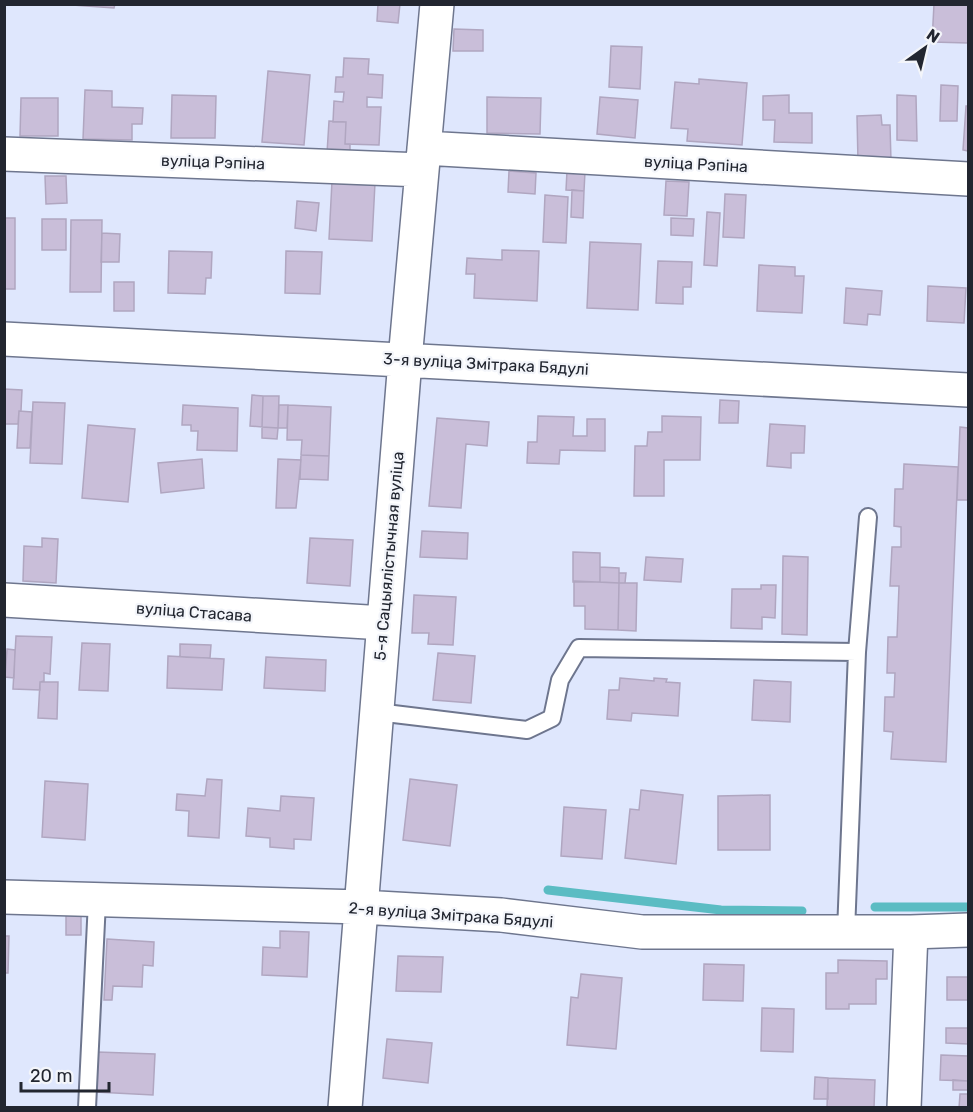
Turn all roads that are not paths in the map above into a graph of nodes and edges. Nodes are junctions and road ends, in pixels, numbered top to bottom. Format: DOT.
graph roads {
  1 [pos="437,4"];
  2 [pos="4,154"];
  3 [pos="423,159"];
  4 [pos="969,178"];
  5 [pos="4,339"];
  6 [pos="405,360"];
  7 [pos="969,390"];
  8 [pos="868,517"];
  9 [pos="4,600"];
  10 [pos="384,623"];
  11 [pos="857,652"];
  12 [pos="377,712"];
  13 [pos="4,897"];
  14 [pos="97,901"];
  15 [pos="362,908"];
  16 [pos="969,930"];
  17 [pos="846,932"];
  18 [pos="911,932"];
  19 [pos="87,1107"];
  20 [pos="345,1107"];
  21 [pos="904,1107"];
  1 -- 3 [label="street, 5-я Сацыялістычная вуліца"];
  2 -- 3 [label="street, вуліца Рэпіна"];
  3 -- 4 [label="street, вуліца Рэпіна"];
  3 -- 6 [label="street, 5-я Сацыялістычная вуліца"];
  5 -- 6 [label="street, 3-я вуліца Змітрака Бядулі"];
  6 -- 7 [label="street, 3-я вуліца Змітрака Бядулі"];
  6 -- 10 [label="street, 5-я Сацыялістычная вуліца"];
  8 -- 11 [label="lane"];
  9 -- 10 [label="street, вуліца Стасава"];
  10 -- 12 [label="street, 5-я Сацыялістычная вуліца"];
  11 -- 12 [label="lane"];
  11 -- 17 [label="lane"];
  12 -- 15 [label="street, 5-я Сацыялістычная вуліца"];
  13 -- 14 [label="street, 2-я вуліца Змітрака Бядулі"];
  14 -- 15 [label="street, 2-я вуліца Змітрака Бядулі"];
  14 -- 19 [label="lane"];
  15 -- 17 [label="street, 2-я вуліца Змітрака Бядулі"];
  15 -- 20 [label="street, 5-я Сацыялістычная вуліца"];
  16 -- 18 [label="street, 2-я вуліца Змітрака Бядулі"];
  17 -- 18 [label="street, 2-я вуліца Змітрака Бядулі"];
  18 -- 21 [label="street"];
}
